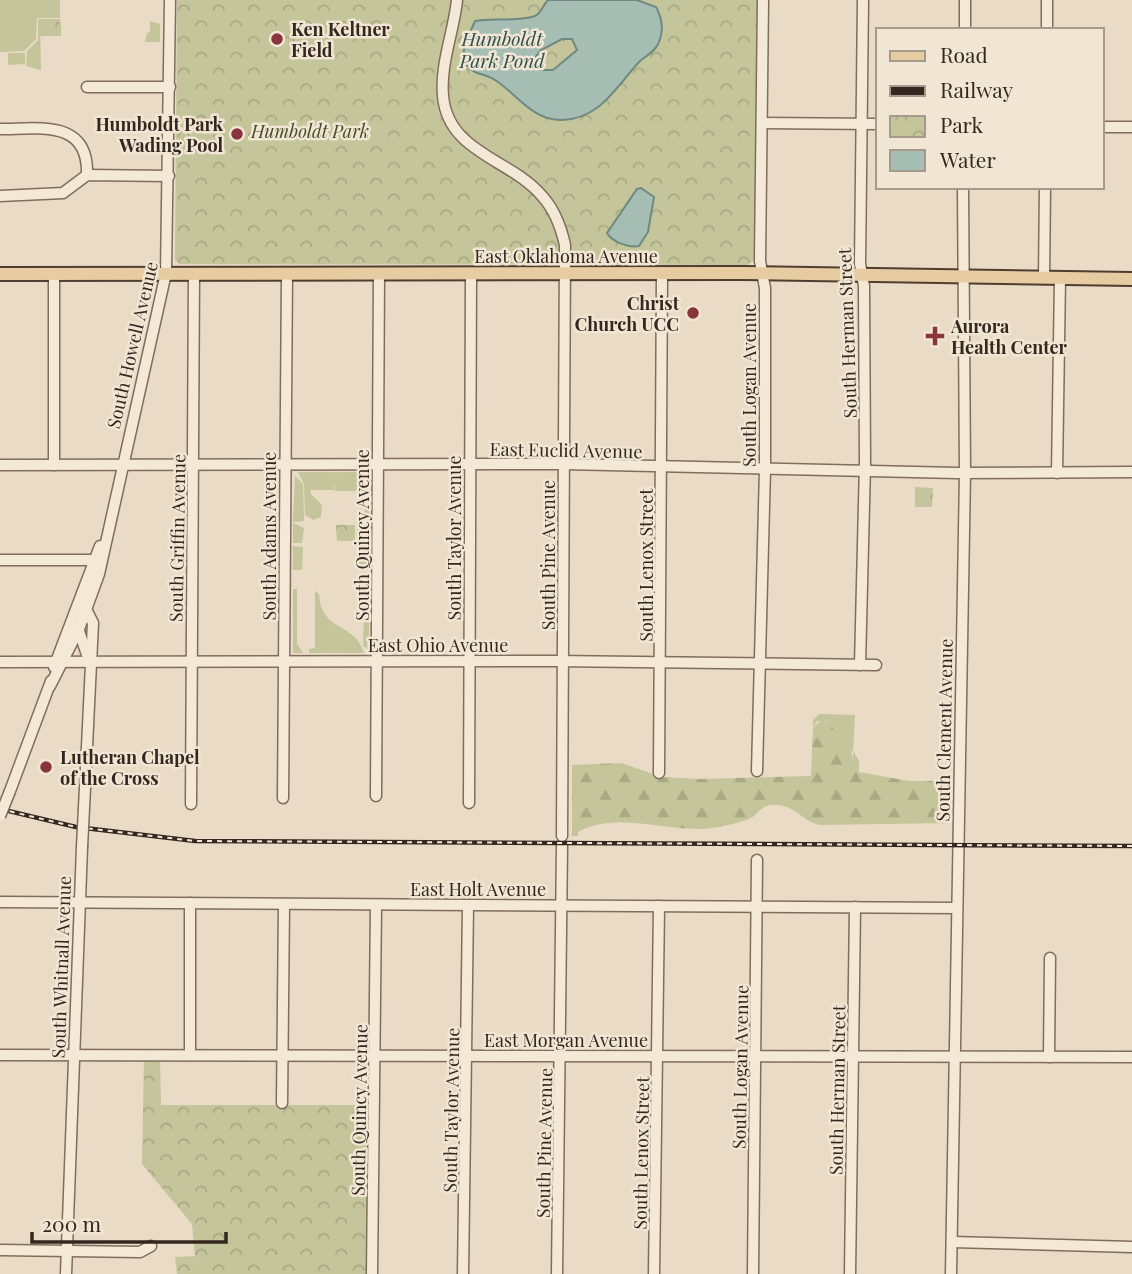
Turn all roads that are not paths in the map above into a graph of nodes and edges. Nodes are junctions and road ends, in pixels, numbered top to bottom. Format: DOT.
graph roads {
  1 [pos="170,0"];
  2 [pos="457,0"];
  3 [pos="763,0"];
  4 [pos="863,0"];
  5 [pos="965,0"];
  6 [pos="1047,0"];
  7 [pos="965,28"];
  8 [pos="1047,28"];
  9 [pos="86,87"];
  10 [pos="170,87"];
  11 [pos="762,123"];
  12 [pos="861,124"];
  13 [pos="876,124"];
  14 [pos="1104,127"];
  15 [pos="1132,127"];
  16 [pos="0,129"];
  17 [pos="87,175"];
  18 [pos="169,176"];
  19 [pos="963,189"];
  20 [pos="1045,189"];
  21 [pos="0,196"];
  22 [pos="166,273"];
  23 [pos="194,273"];
  24 [pos="287,273"];
  25 [pos="379,273"];
  26 [pos="471,273"];
  27 [pos="565,273"];
  28 [pos="662,273"];
  29 [pos="0,274"];
  30 [pos="54,274"];
  31 [pos="762,274"];
  32 [pos="862,275"];
  33 [pos="963,276"];
  34 [pos="1044,278"];
  35 [pos="1060,278"];
  36 [pos="1132,279"];
  37 [pos="193,463"];
  38 [pos="122,464"];
  39 [pos="285,464"];
  40 [pos="378,464"];
  41 [pos="470,464"];
  42 [pos="564,464"];
  43 [pos="57,465"];
  44 [pos="0,466"];
  45 [pos="662,467"];
  46 [pos="765,469"];
  47 [pos="864,471"];
  48 [pos="1132,472"];
  49 [pos="965,473"];
  50 [pos="1057,473"];
  51 [pos="0,560"];
  52 [pos="99,560"];
  53 [pos="86,609"];
  54 [pos="74,614"];
  55 [pos="79,629"];
  56 [pos="89,661"];
  57 [pos="191,661"];
  58 [pos="284,661"];
  59 [pos="377,661"];
  60 [pos="469,661"];
  61 [pos="563,661"];
  62 [pos="0,662"];
  63 [pos="60,662"];
  64 [pos="661,662"];
  65 [pos="758,664"];
  66 [pos="860,665"];
  67 [pos="876,665"];
  68 [pos="757,771"];
  69 [pos="659,773"];
  70 [pos="376,796"];
  71 [pos="283,798"];
  72 [pos="469,803"];
  73 [pos="191,804"];
  74 [pos="0,816"];
  75 [pos="757,860"];
  76 [pos="0,902"];
  77 [pos="79,903"];
  78 [pos="190,903"];
  79 [pos="284,904"];
  80 [pos="376,905"];
  81 [pos="468,905"];
  82 [pos="562,906"];
  83 [pos="659,906"];
  84 [pos="757,907"];
  85 [pos="855,907"];
  86 [pos="956,908"];
  87 [pos="1050,958"];
  88 [pos="0,1055"];
  89 [pos="72,1055"];
  90 [pos="190,1055"];
  91 [pos="282,1055"];
  92 [pos="375,1055"];
  93 [pos="468,1055"];
  94 [pos="562,1056"];
  95 [pos="659,1056"];
  96 [pos="757,1056"];
  97 [pos="853,1056"];
  98 [pos="954,1056"];
  99 [pos="1049,1056"];
  100 [pos="1132,1057"];
  101 [pos="282,1103"];
  102 [pos="952,1242"];
  103 [pos="151,1246"];
  104 [pos="1132,1247"];
  105 [pos="0,1250"];
  106 [pos="66,1250"];
  107 [pos="66,1274"];
  108 [pos="372,1274"];
  109 [pos="463,1274"];
  110 [pos="557,1274"];
  111 [pos="654,1274"];
  112 [pos="752,1274"];
  113 [pos="850,1274"];
  114 [pos="951,1274"];
  1 -- 10 [label="street, South Howell Avenue"];
  2 -- 27 [label="street, South Pine Avenue"];
  3 -- 11 [label="street, South Logan Avenue"];
  4 -- 12 [label="street, South Herman Street"];
  5 -- 7 [label="street"];
  6 -- 8 [label="street"];
  9 -- 10 [label="street"];
  10 -- 18 [label="street, South Howell Avenue"];
  11 -- 12 [label="street"];
  11 -- 31 [label="street, South Logan Avenue"];
  12 -- 13 [label="street"];
  12 -- 32 [label="street, South Herman Street"];
  14 -- 15 [label="street"];
  16 -- 17 [label="street"];
  17 -- 18 [label="street"];
  17 -- 21 [label="street"];
  18 -- 22 [label="street, South Howell Avenue"];
  19 -- 33 [label="street, South Clement Avenue"];
  20 -- 34 [label="street"];
  22 -- 23 [label="main road, East Oklahoma Avenue"];
  22 -- 30 [label="main road, East Oklahoma Avenue"];
  22 -- 38 [label="street, South Howell Avenue"];
  23 -- 24 [label="main road, East Oklahoma Avenue"];
  23 -- 37 [label="street, South Griffin Avenue"];
  24 -- 25 [label="main road, East Oklahoma Avenue"];
  24 -- 39 [label="street, South Adams Avenue"];
  25 -- 26 [label="main road, East Oklahoma Avenue"];
  25 -- 40 [label="street, South Quincy Avenue"];
  26 -- 27 [label="main road, East Oklahoma Avenue"];
  26 -- 41 [label="street, South Taylor Avenue"];
  27 -- 28 [label="main road, East Oklahoma Avenue"];
  27 -- 42 [label="street, South Pine Avenue"];
  28 -- 31 [label="main road, East Oklahoma Avenue"];
  28 -- 45 [label="street, South Lenox Street"];
  29 -- 30 [label="main road, East Oklahoma Avenue"];
  30 -- 43 [label="street"];
  31 -- 32 [label="main road, East Oklahoma Avenue"];
  31 -- 46 [label="street, South Logan Avenue"];
  32 -- 33 [label="main road, East Oklahoma Avenue"];
  32 -- 47 [label="street, South Herman Street"];
  33 -- 34 [label="main road, East Oklahoma Avenue"];
  33 -- 49 [label="street, South Clement Avenue"];
  34 -- 35 [label="main road, East Oklahoma Avenue"];
  35 -- 36 [label="main road, East Oklahoma Avenue"];
  35 -- 50 [label="street"];
  37 -- 38 [label="street, East Euclid Avenue"];
  37 -- 39 [label="street, East Euclid Avenue"];
  37 -- 57 [label="street, South Griffin Avenue"];
  38 -- 43 [label="street, East Euclid Avenue"];
  38 -- 52 [label="street, South Howell Avenue"];
  39 -- 40 [label="street, East Euclid Avenue"];
  39 -- 58 [label="street, South Adams Avenue"];
  40 -- 41 [label="street, East Euclid Avenue"];
  40 -- 59 [label="street, South Quincy Avenue"];
  41 -- 42 [label="street, East Euclid Avenue"];
  41 -- 60 [label="street, South Taylor Avenue"];
  42 -- 45 [label="street, East Euclid Avenue"];
  42 -- 61 [label="street, South Pine Avenue"];
  43 -- 44 [label="street, East Euclid Avenue"];
  45 -- 46 [label="street, East Euclid Avenue"];
  45 -- 64 [label="street, South Lenox Street"];
  46 -- 47 [label="street, East Euclid Avenue"];
  46 -- 65 [label="street, South Logan Avenue"];
  47 -- 49 [label="street, East Euclid Avenue"];
  47 -- 66 [label="street, South Herman Street"];
  48 -- 50 [label="street, East Euclid Avenue"];
  49 -- 50 [label="street, East Euclid Avenue"];
  49 -- 86 [label="street, South Clement Avenue"];
  51 -- 52 [label="street"];
  52 -- 53 [label="street, South Howell Avenue"];
  52 -- 54 [label="street, South Howell Avenue"];
  53 -- 55 [label="street, South Howell Avenue"];
  53 -- 56 [label="street, South Whitnall Avenue"];
  54 -- 55 [label="street, South Whitnall Avenue"];
  54 -- 63 [label="street, South Howell Avenue"];
  55 -- 56 [label="street, South Whitnall Avenue"];
  55 -- 63 [label="street, South Howell Avenue"];
  56 -- 57 [label="street, East Ohio Avenue"];
  56 -- 63 [label="street, East Ohio Avenue"];
  56 -- 77 [label="street, South Whitnall Avenue, bridge"];
  57 -- 58 [label="street, East Ohio Avenue"];
  57 -- 73 [label="street, South Griffin Avenue"];
  58 -- 59 [label="street, East Ohio Avenue"];
  58 -- 71 [label="street, South Adams Avenue"];
  59 -- 60 [label="street, East Ohio Avenue"];
  59 -- 70 [label="street, South Quincy Avenue"];
  60 -- 61 [label="street, East Ohio Avenue"];
  60 -- 72 [label="street, South Taylor Avenue"];
  61 -- 64 [label="street, East Ohio Avenue"];
  61 -- 82 [label="street, South Pine Avenue"];
  62 -- 63 [label="street, East Ohio Avenue"];
  63 -- 74 [label="street, South Howell Avenue, bridge"];
  64 -- 65 [label="street, East Ohio Avenue"];
  64 -- 69 [label="street, South Lenox Street"];
  65 -- 66 [label="street, East Ohio Avenue"];
  65 -- 68 [label="street, South Logan Avenue"];
  66 -- 67 [label="street, East Ohio Avenue"];
  75 -- 84 [label="street, South Logan Avenue"];
  76 -- 77 [label="street, East Holt Avenue"];
  77 -- 78 [label="street, East Holt Avenue"];
  77 -- 89 [label="street, South Whitnall Avenue"];
  78 -- 79 [label="street, East Holt Avenue"];
  78 -- 90 [label="street"];
  79 -- 80 [label="street, East Holt Avenue"];
  79 -- 91 [label="street"];
  80 -- 81 [label="street, East Holt Avenue"];
  80 -- 92 [label="street, South Quincy Avenue"];
  81 -- 82 [label="street, East Holt Avenue"];
  81 -- 93 [label="street, South Taylor Avenue"];
  82 -- 83 [label="street, East Holt Avenue"];
  82 -- 94 [label="street, South Pine Avenue"];
  83 -- 84 [label="street, East Holt Avenue"];
  83 -- 95 [label="street, South Lenox Street"];
  84 -- 85 [label="street, East Holt Avenue"];
  84 -- 96 [label="street, South Logan Avenue"];
  85 -- 86 [label="street, East Holt Avenue"];
  85 -- 97 [label="street, South Herman Street"];
  86 -- 98 [label="street, South Clement Avenue"];
  87 -- 99 [label="street"];
  88 -- 89 [label="street, East Morgan Avenue"];
  89 -- 90 [label="street, East Morgan Avenue"];
  89 -- 106 [label="street, South Whitnall Avenue"];
  90 -- 91 [label="street, East Morgan Avenue"];
  91 -- 92 [label="street, East Morgan Avenue"];
  91 -- 101 [label="street"];
  92 -- 93 [label="street, East Morgan Avenue"];
  92 -- 108 [label="street, South Quincy Avenue"];
  93 -- 94 [label="street, East Morgan Avenue"];
  93 -- 109 [label="street, South Taylor Avenue"];
  94 -- 95 [label="street, East Morgan Avenue"];
  94 -- 110 [label="street, South Pine Avenue"];
  95 -- 96 [label="street, East Morgan Avenue"];
  95 -- 111 [label="street, South Lenox Street"];
  96 -- 97 [label="street, East Morgan Avenue"];
  96 -- 112 [label="street, South Logan Avenue"];
  97 -- 98 [label="street, East Morgan Avenue"];
  97 -- 113 [label="street, South Herman Street"];
  98 -- 99 [label="street, East Morgan Avenue"];
  98 -- 102 [label="street, South Clement Avenue"];
  99 -- 100 [label="street, East Morgan Avenue"];
  102 -- 104 [label="street"];
  102 -- 114 [label="street, South Clement Avenue"];
  103 -- 106 [label="street"];
  105 -- 106 [label="street"];
  106 -- 107 [label="street, South Whitnall Avenue"];
}
